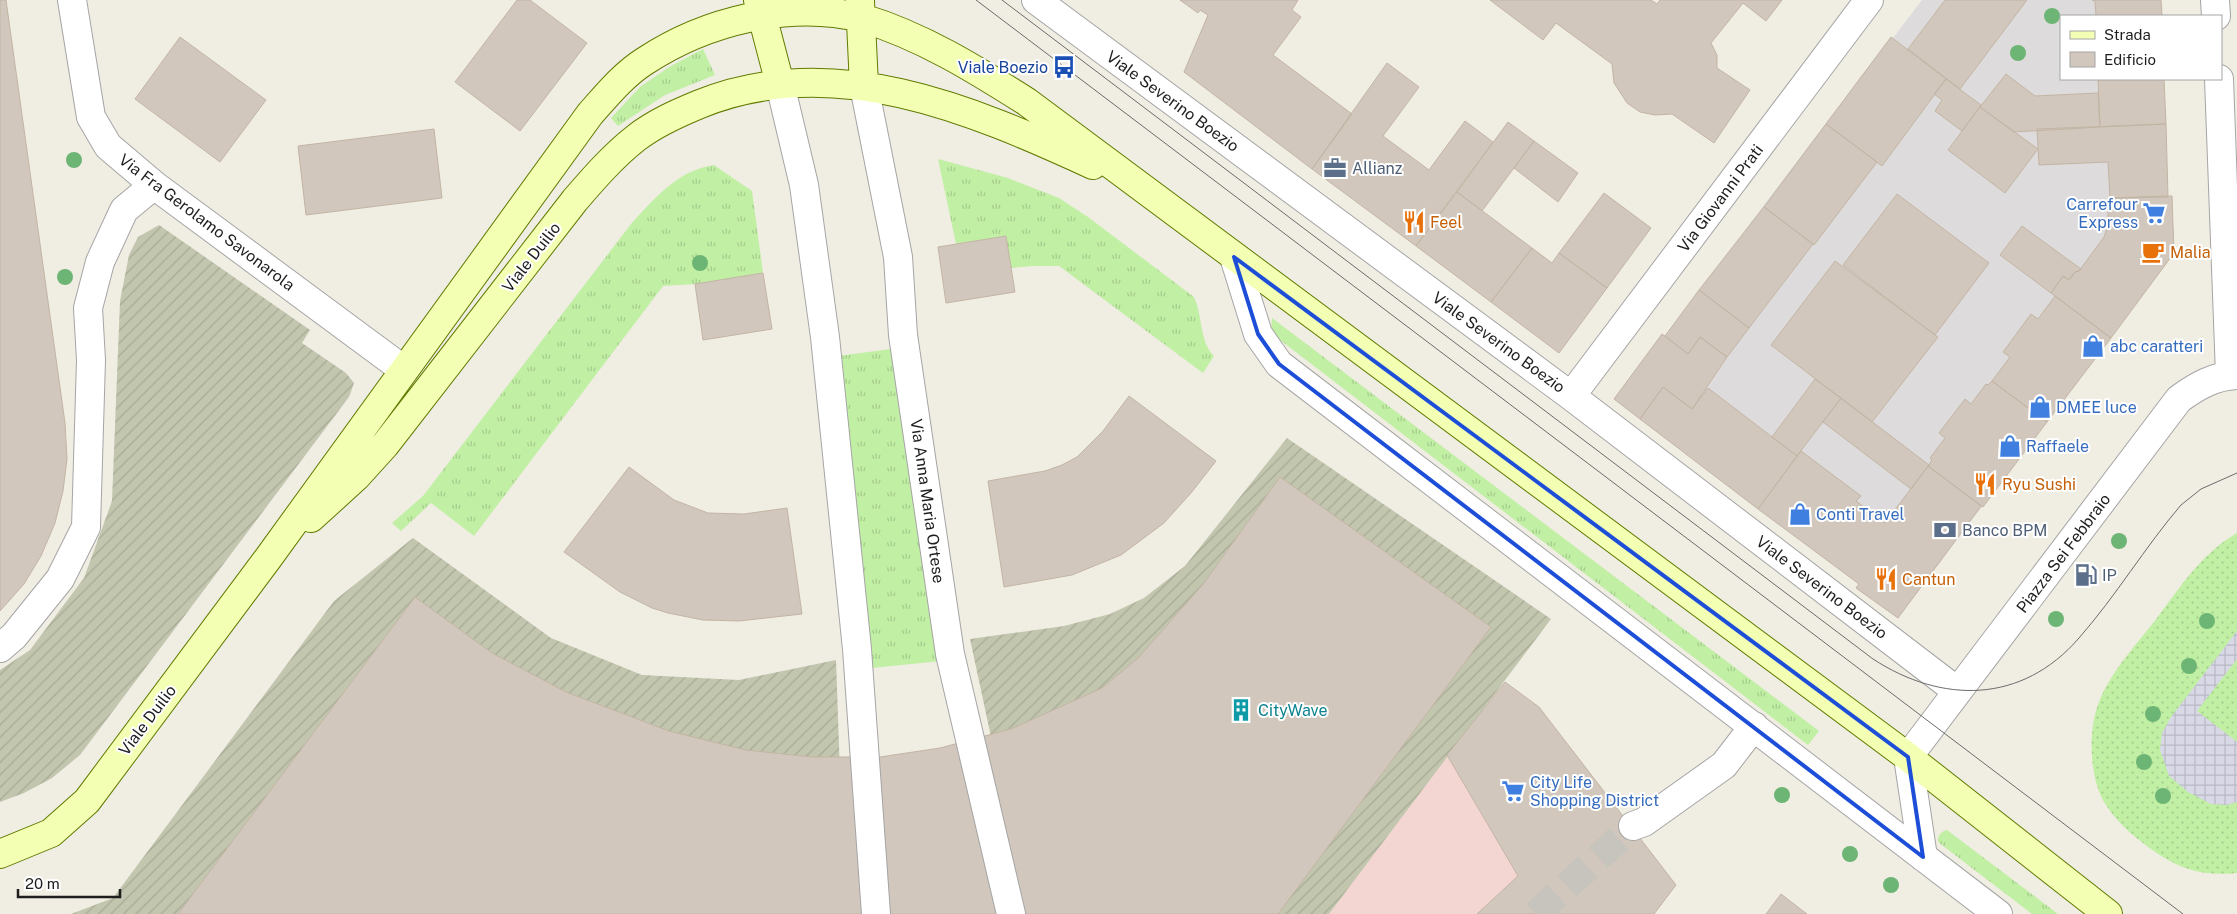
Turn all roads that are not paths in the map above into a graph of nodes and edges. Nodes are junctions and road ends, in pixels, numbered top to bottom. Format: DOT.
graph roads {
  1 [pos="72,0"];
  2 [pos="1036,0"];
  3 [pos="1869,0"];
  4 [pos="2215,0"];
  5 [pos="759,7"];
  6 [pos="860,9"];
  7 [pos="2216,15"];
  8 [pos="2218,80"];
  9 [pos="780,84"];
  10 [pos="864,86"];
  11 [pos="154,184"];
  12 [pos="1142,188"];
  13 [pos="1234,257"];
  14 [pos="404,370"];
  15 [pos="2234,375"];
  16 [pos="1571,396"];
  17 [pos="269,557"];
  18 [pos="0,648"];
  19 [pos="1957,691"];
  20 [pos="1754,726"];
  21 [pos="1908,757"];
  22 [pos="1633,826"];
  23 [pos="0,854"];
  24 [pos="1922,857"];
  25 [pos="876,914"];
  26 [pos="1011,914"];
  27 [pos="1998,914"];
  28 [pos="2108,914"];
  1 -- 11 [label="street, Via Fra Gerolamo Savonarola"];
  2 -- 16 [label="street, Viale Severino Boezio"];
  3 -- 16 [label="street, Via Giovanni Prati"];
  4 -- 7 [label="street"];
  5 -- 6 [label="street, Viale Duilio"];
  5 -- 9 [label="street"];
  5 -- 14 [label="street, Viale Duilio"];
  6 -- 10 [label="street"];
  6 -- 12 [label="street"];
  8 -- 15 [label="street"];
  9 -- 10 [label="street, Viale Duilio"];
  9 -- 17 [label="street, Viale Duilio"];
  9 -- 25 [label="street"];
  10 -- 12 [label="street"];
  10 -- 26 [label="street, Via Anna Maria Ortese"];
  11 -- 14 [label="street, Via Fra Gerolamo Savonarola"];
  11 -- 18 [label="street"];
  12 -- 13 [label="street"];
  13 -- 20 [label="street"];
  13 -- 21 [label="street"];
  14 -- 17 [label="street, Viale Duilio"];
  15 -- 19 [label="street, Piazza Sei Febbraio"];
  16 -- 19 [label="street, Viale Severino Boezio"];
  17 -- 23 [label="street, Viale Duilio"];
  19 -- 21 [label="street, Piazza Sei Febbraio"];
  20 -- 22 [label="street"];
  20 -- 24 [label="street"];
  21 -- 24 [label="street"];
  21 -- 28 [label="street"];
  24 -- 27 [label="street"];
}
